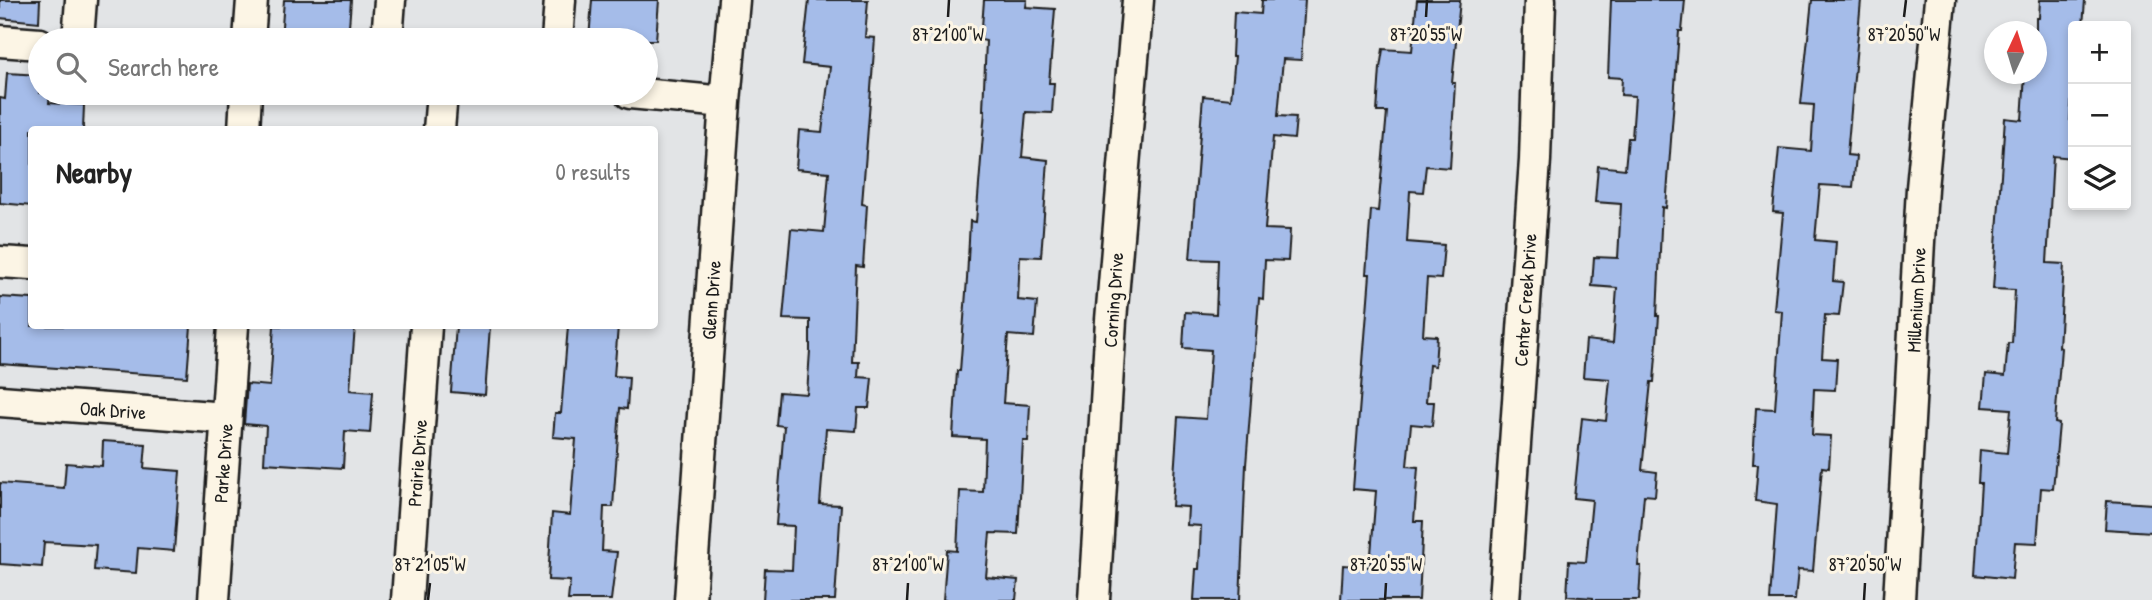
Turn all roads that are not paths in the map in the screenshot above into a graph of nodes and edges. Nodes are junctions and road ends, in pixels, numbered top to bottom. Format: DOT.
graph roads {
  1 [pos="81,0"];
  2 [pos="252,0"];
  3 [pos="390,0"];
  4 [pos="561,0"];
  5 [pos="734,0"];
  6 [pos="1138,0"];
  7 [pos="1540,0"];
  8 [pos="1940,0"];
  9 [pos="79,28"];
  10 [pos="250,28"];
  11 [pos="388,28"];
  12 [pos="558,28"];
  13 [pos="0,41"];
  14 [pos="28,43"];
  15 [pos="658,96"];
  16 [pos="725,102"];
  17 [pos="245,105"];
  18 [pos="441,105"];
  19 [pos="244,126"];
  20 [pos="439,126"];
  21 [pos="0,262"];
  22 [pos="28,264"];
  23 [pos="233,329"];
  24 [pos="426,329"];
  25 [pos="0,401"];
  26 [pos="226,418"];
  27 [pos="214,600"];
  28 [pos="407,600"];
  29 [pos="690,600"];
  30 [pos="1094,600"];
  31 [pos="1504,600"];
  32 [pos="1899,600"];
  1 -- 9 [label="street"];
  2 -- 10 [label="street"];
  3 -- 11 [label="street"];
  4 -- 12 [label="street"];
  5 -- 16 [label="street, Glenn Drive"];
  6 -- 30 [label="street, Corning Drive"];
  7 -- 31 [label="street, Center Creek Drive"];
  8 -- 32 [label="street, Millenium Drive"];
  13 -- 14 [label="street"];
  15 -- 16 [label="street"];
  16 -- 29 [label="street, Glenn Drive"];
  17 -- 19 [label="street"];
  18 -- 20 [label="street"];
  21 -- 22 [label="street"];
  23 -- 26 [label="street, Parke Drive"];
  24 -- 28 [label="street, Prairie Drive"];
  25 -- 26 [label="street, Oak Drive"];
  26 -- 27 [label="street, Parke Drive"];
}
